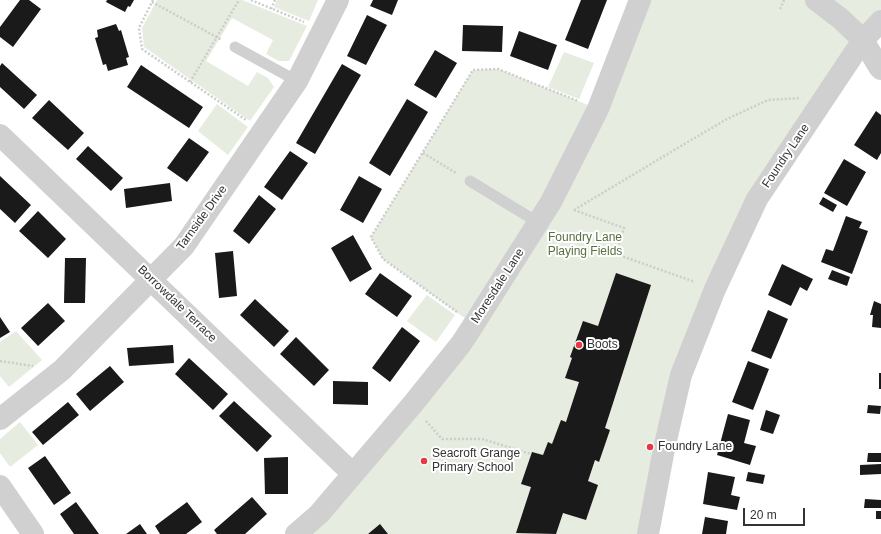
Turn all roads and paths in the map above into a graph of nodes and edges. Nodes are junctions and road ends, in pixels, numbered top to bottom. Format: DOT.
graph roads {
  1 [pos="239,0"];
  2 [pos="251,0"];
  3 [pos="275,0"];
  4 [pos="338,0"];
  5 [pos="640,0"];
  6 [pos="784,0"];
  7 [pos="816,0"];
  8 [pos="152,1"];
  9 [pos="271,9"];
  10 [pos="780,9"];
  11 [pos="881,21"];
  12 [pos="324,30"];
  13 [pos="217,37"];
  14 [pos="863,40"];
  15 [pos="235,47"];
  16 [pos="881,69"];
  17 [pos="296,81"];
  18 [pos="190,82"];
  19 [pos="826,96"];
  20 [pos="598,109"];
  21 [pos="263,132"];
  22 [pos="0,135"];
  23 [pos="423,153"];
  24 [pos="470,181"];
  25 [pos="551,202"];
  26 [pos="574,210"];
  27 [pos="538,223"];
  28 [pos="151,279"];
  29 [pos="715,289"];
  30 [pos="474,324"];
  31 [pos="412,406"];
  32 [pos="1,416"];
  33 [pos="531,454"];
  34 [pos="353,474"];
  35 [pos="0,486"];
  36 [pos="33,534"];
  37 [pos="296,534"];
  38 [pos="648,534"];
  1 -- 13 [label="path"];
  2 -- 9 [label="path"];
  3 -- 9 [label="path"];
  4 -- 12 [label="street, Tarnside Drive"];
  5 -- 20 [label="street, Moresdale Lane"];
  6 -- 10 [label="path"];
  7 -- 14 [label="street"];
  8 -- 13 [label="path"];
  8 -- 18 [label="path"];
  9 -- 12 [label="path"];
  11 -- 14 [label="street, Foundry Lane"];
  12 -- 17 [label="street, Tarnside Drive"];
  13 -- 15 [label="path"];
  13 -- 18 [label="path"];
  14 -- 16 [label="street"];
  14 -- 19 [label="street, Foundry Lane"];
  15 -- 17 [label="lane"];
  17 -- 21 [label="street, Tarnside Drive"];
  18 -- 21 [label="path"];
  19 -- 26 [label="path"];
  19 -- 29 [label="street, Foundry Lane"];
  20 -- 23 [label="path"];
  20 -- 25 [label="street, Moresdale Lane"];
  21 -- 28 [label="street, Tarnside Drive"];
  22 -- 28 [label="street, Borrowdale Terrace"];
  23 -- 24 [label="path"];
  23 -- 30 [label="path"];
  24 -- 27 [label="lane"];
  25 -- 26 [label="path"];
  25 -- 27 [label="street, Moresdale Lane"];
  26 -- 29 [label="path"];
  27 -- 30 [label="street, Moresdale Lane"];
  28 -- 32 [label="street, Tarnside Drive"];
  28 -- 34 [label="street, Borrowdale Terrace"];
  29 -- 38 [label="street, Foundry Lane"];
  30 -- 31 [label="street, Moresdale Lane"];
  31 -- 33 [label="path"];
  31 -- 34 [label="street, Moresdale Lane"];
  34 -- 37 [label="street, Moresdale Lane"];
  35 -- 36 [label="street"];
}
